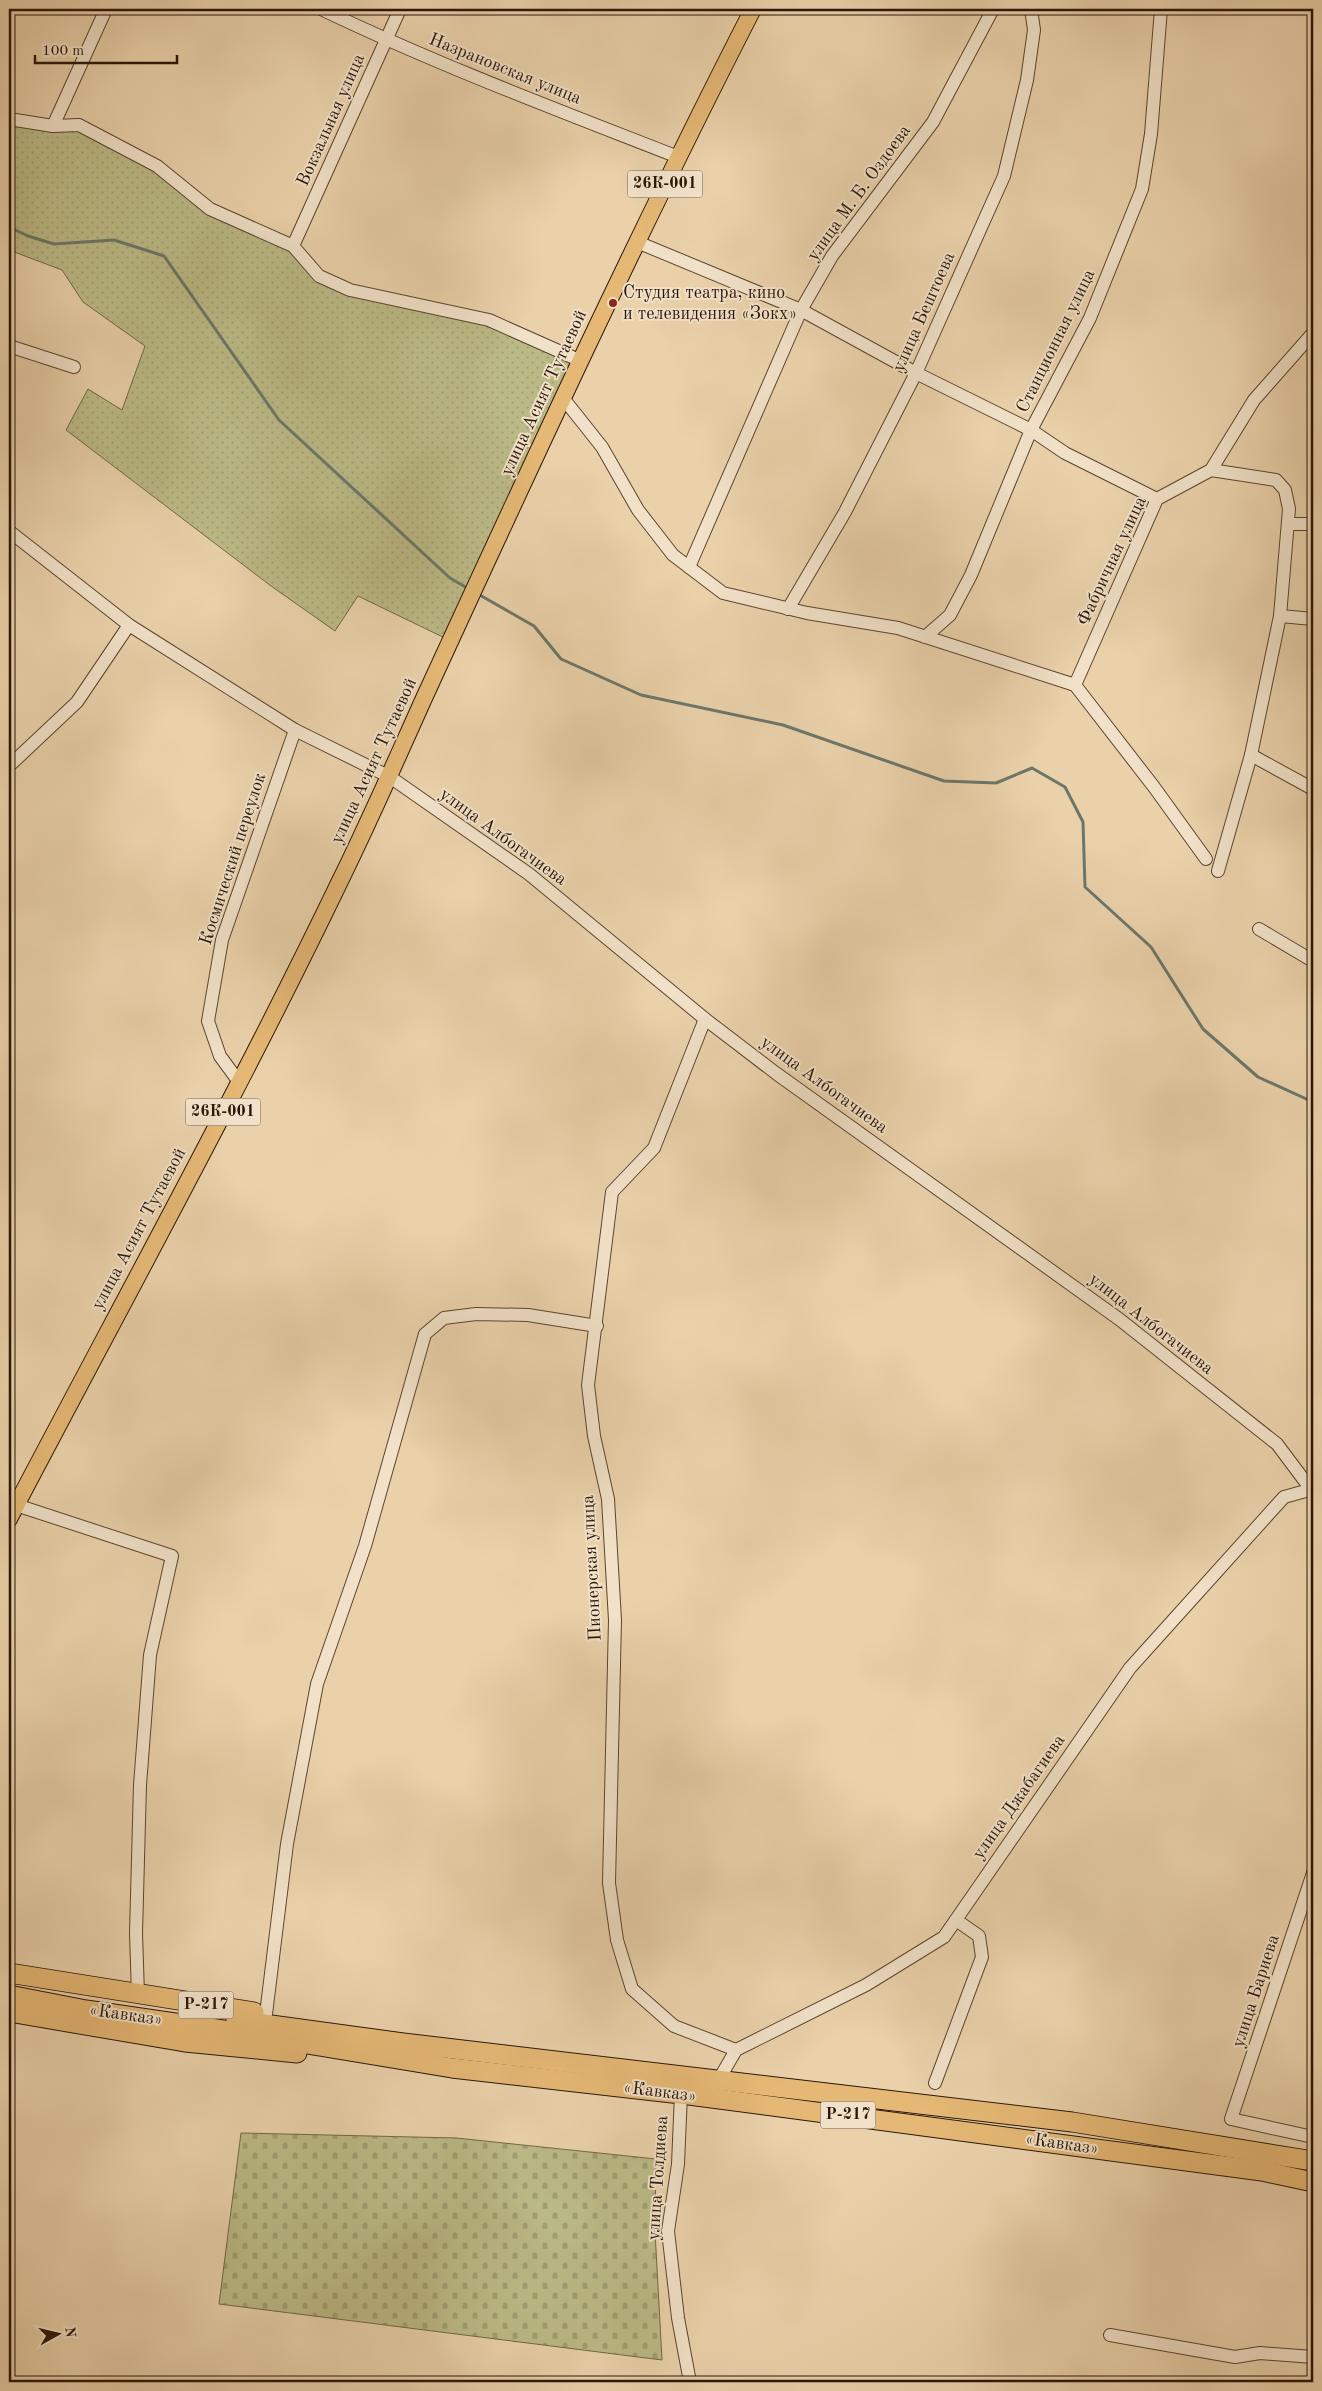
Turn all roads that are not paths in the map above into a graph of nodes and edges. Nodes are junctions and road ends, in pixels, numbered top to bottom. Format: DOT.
graph roads {
  1 [pos="106,9"];
  2 [pos="321,9"];
  3 [pos="400,9"];
  4 [pos="752,9"];
  5 [pos="993,9"];
  6 [pos="1031,9"];
  7 [pos="1161,9"];
  8 [pos="386,40"];
  9 [pos="9,119"];
  10 [pos="53,126"];
  11 [pos="678,157"];
  12 [pos="637,242"];
  13 [pos="293,246"];
  14 [pos="801,310"];
  15 [pos="1313,333"];
  16 [pos="9,346"];
  17 [pos="581,361"];
  18 [pos="74,367"];
  19 [pos="916,373"];
  20 [pos="563,398"];
  21 [pos="1032,430"];
  22 [pos="1211,470"];
  23 [pos="1157,499"];
  24 [pos="1288,524"];
  25 [pos="1313,524"];
  26 [pos="9,531"];
  27 [pos="689,567"];
  28 [pos="788,609"];
  29 [pos="1280,616"];
  30 [pos="1313,619"];
  31 [pos="129,625"];
  32 [pos="925,637"];
  33 [pos="1075,685"];
  34 [pos="295,730"];
  35 [pos="1251,755"];
  36 [pos="9,766"];
  37 [pos="390,777"];
  38 [pos="1313,789"];
  39 [pos="1206,859"];
  40 [pos="1218,871"];
  41 [pos="1259,929"];
  42 [pos="1313,961"];
  43 [pos="705,1019"];
  44 [pos="239,1082"];
  45 [pos="597,1326"];
  46 [pos="1313,1490"];
  47 [pos="12,1512"];
  48 [pos="1313,1872"];
  49 [pos="956,1920"];
  50 [pos="9,1973"];
  51 [pos="9,1982"];
  52 [pos="138,1994"];
  53 [pos="9,1995"];
  54 [pos="9,2012"];
  55 [pos="266,2014"];
  56 [pos="223,2024"];
  57 [pos="402,2043"];
  58 [pos="736,2050"];
  59 [pos="381,2057"];
  60 [pos="718,2081"];
  61 [pos="935,2083"];
  62 [pos="681,2094"];
  63 [pos="1313,2137"];
  64 [pos="1313,2161"];
  65 [pos="1313,2182"];
  66 [pos="1110,2335"];
  67 [pos="1313,2357"];
  68 [pos="690,2382"];
  1 -- 10 [label="street"];
  2 -- 8 [label="street, Назрановская улица"];
  3 -- 8 [label="street, Вокзальная улица"];
  4 -- 11 [label="main road, улица Асият Тутаевой / 26К-001"];
  5 -- 14 [label="street, улица М. Б. Оздоева"];
  6 -- 19 [label="street, улица Бештоева"];
  7 -- 21 [label="street, Станционная улица"];
  8 -- 11 [label="street, Назрановская улица"];
  8 -- 13 [label="street, Вокзальная улица"];
  9 -- 10 [label="street"];
  10 -- 13 [label="street"];
  11 -- 12 [label="main road, улица Асият Тутаевой / 26К-001"];
  12 -- 14 [label="street"];
  12 -- 17 [label="main road, улица Асият Тутаевой / 26К-001"];
  13 -- 17 [label="street"];
  14 -- 19 [label="street"];
  14 -- 27 [label="street, улица М. Б. Оздоева"];
  15 -- 22 [label="street"];
  16 -- 18 [label="street"];
  17 -- 20 [label="main road, улица Асият Тутаевой / 26К-001"];
  19 -- 21 [label="street"];
  19 -- 28 [label="street, улица Бештоева"];
  20 -- 27 [label="street"];
  20 -- 37 [label="main road, улица Асият Тутаевой / 26К-001"];
  21 -- 23 [label="street"];
  21 -- 32 [label="street, Станционная улица"];
  22 -- 23 [label="street, Фабричная улица"];
  22 -- 24 [label="street"];
  23 -- 33 [label="street, Фабричная улица"];
  24 -- 25 [label="street"];
  24 -- 29 [label="street"];
  26 -- 31 [label="street, улица Албогачиева"];
  27 -- 28 [label="street"];
  28 -- 32 [label="street"];
  29 -- 30 [label="street"];
  29 -- 35 [label="street"];
  31 -- 34 [label="street, улица Албогачиева"];
  31 -- 36 [label="street"];
  32 -- 33 [label="street"];
  33 -- 39 [label="street"];
  34 -- 37 [label="street, улица Албогачиева"];
  34 -- 44 [label="street, Космический переулок"];
  35 -- 38 [label="street"];
  35 -- 40 [label="street"];
  37 -- 43 [label="street, улица Албогачиева"];
  37 -- 44 [label="main road, улица Асият Тутаевой / 26К-001"];
  41 -- 42 [label="street"];
  43 -- 45 [label="street, Пионерская улица"];
  43 -- 46 [label="street, улица Албогачиева"];
  44 -- 47 [label="main road, улица Асият Тутаевой / 26К-001"];
  45 -- 55 [label="street"];
  45 -- 58 [label="street, Пионерская улица"];
  46 -- 49 [label="street, улица Джабагиева"];
  47 -- 52 [label="street"];
  48 -- 63 [label="street, улица Бариева"];
  49 -- 58 [label="street, улица Джабагиева"];
  49 -- 61 [label="street"];
  50 -- 52 [label="highway, Р-217"];
  51 -- 56 [label="highway, «Кавказ» / Р-217"];
  52 -- 55 [label="highway, Р-217"];
  53 -- 56 [label="highway, «Кавказ» / Р-217"];
  54 -- 59 [label="highway"];
  55 -- 57 [label="highway, Р-217"];
  56 -- 57 [label="highway, «Кавказ» / Р-217"];
  56 -- 59 [label="highway, «Кавказ» / Р-217"];
  57 -- 60 [label="highway, «Кавказ» / Р-217"];
  58 -- 60 [label="street"];
  59 -- 62 [label="highway, «Кавказ» / Р-217"];
  60 -- 64 [label="highway, «Кавказ» / Р-217"];
  62 -- 65 [label="highway, «Кавказ» / Р-217"];
  62 -- 68 [label="street, улица Толдиева"];
  66 -- 67 [label="street"];
}
